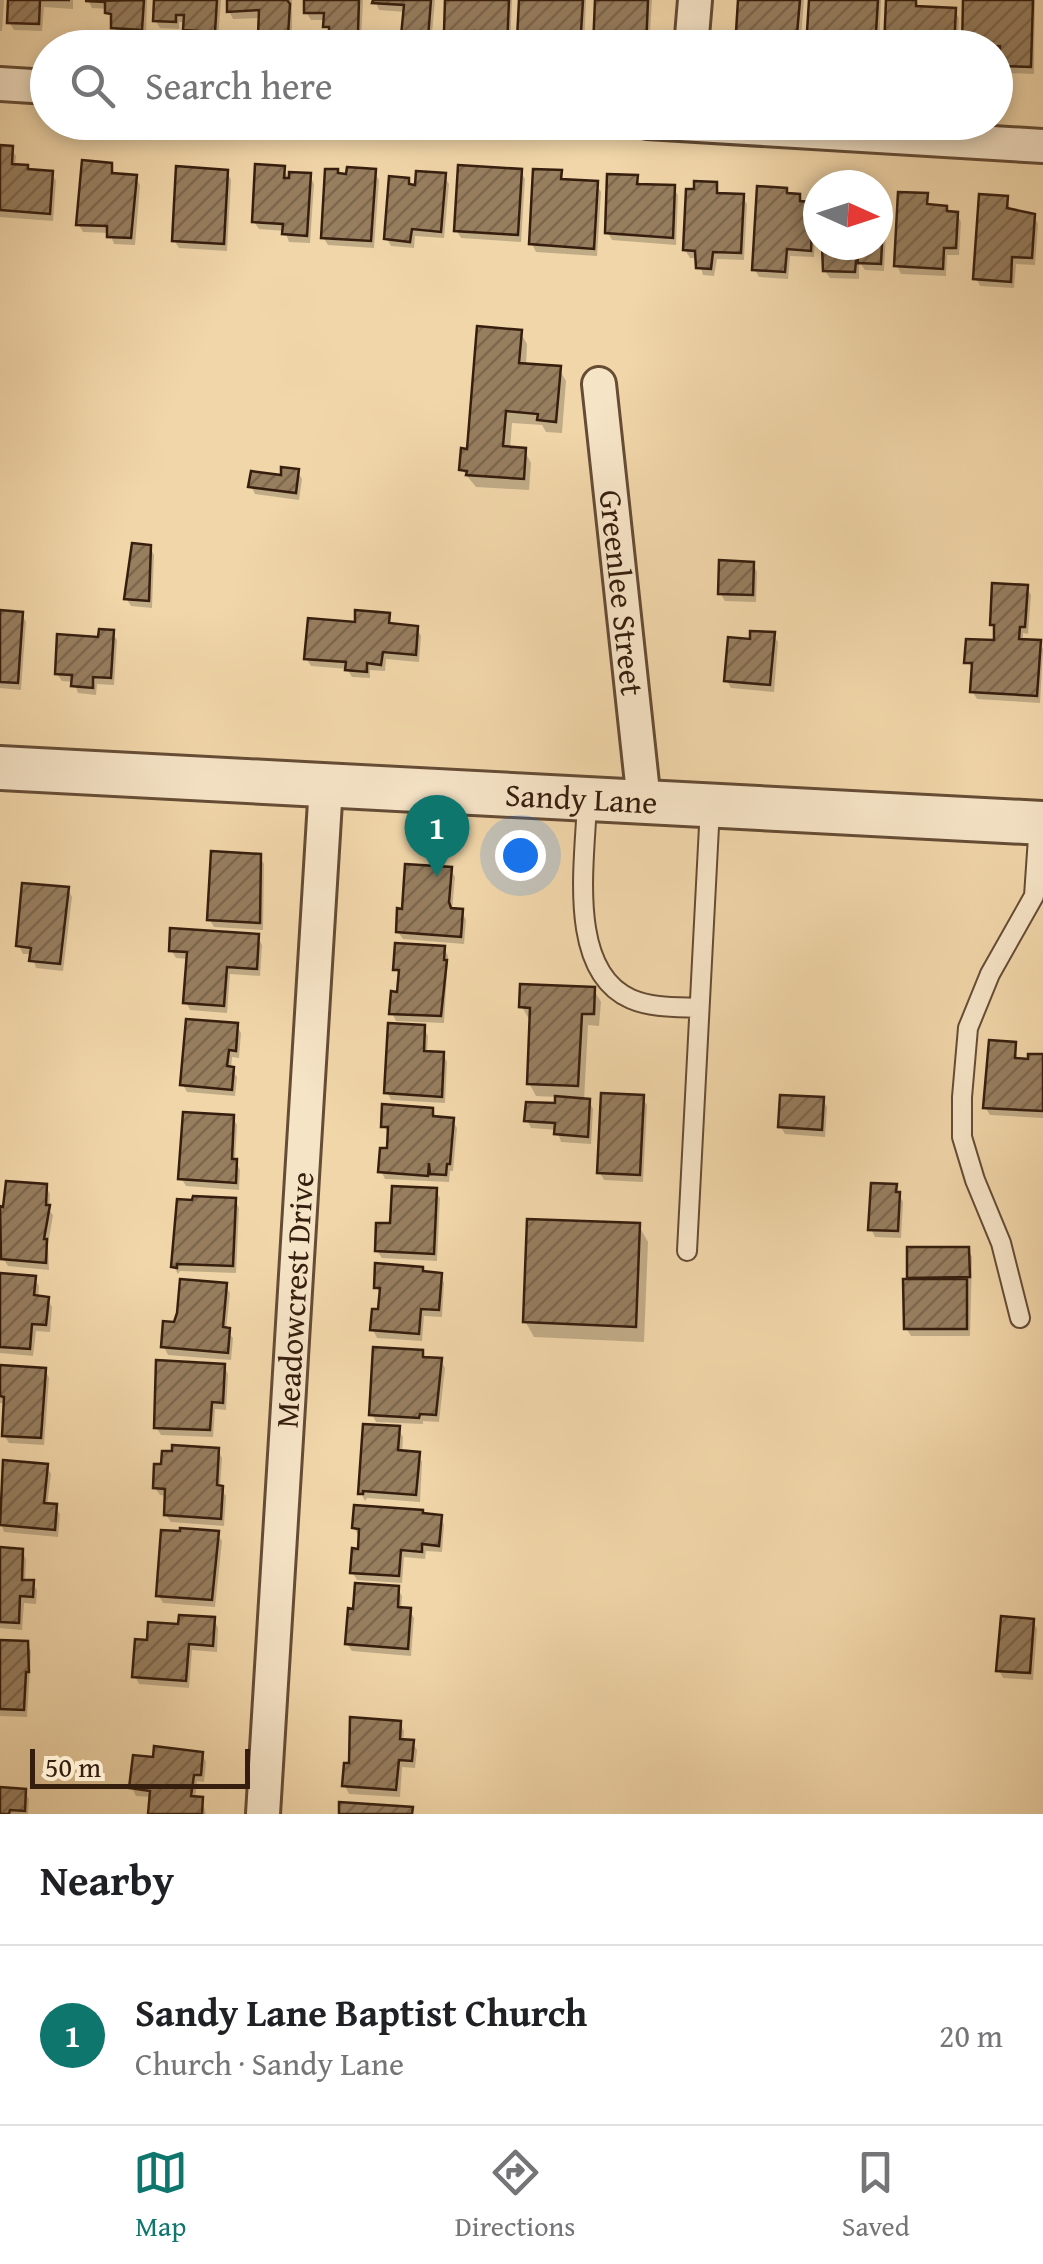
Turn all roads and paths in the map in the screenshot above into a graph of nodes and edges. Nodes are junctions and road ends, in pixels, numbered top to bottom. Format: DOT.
graph roads {
  1 [pos="695,0"];
  2 [pos="692,30"];
  3 [pos="0,84"];
  4 [pos="30,86"];
  5 [pos="945,140"];
  6 [pos="1043,146"];
  7 [pos="598,384"];
  8 [pos="0,768"];
  9 [pos="326,785"];
  10 [pos="588,799"];
  11 [pos="644,802"];
  12 [pos="710,805"];
  13 [pos="1041,822"];
  14 [pos="699,1008"];
  15 [pos="687,1251"];
  16 [pos="1020,1318"];
  17 [pos="263,1814"];
  1 -- 2 [label="street"];
  3 -- 4 [label="street"];
  5 -- 6 [label="street"];
  7 -- 11 [label="street, Greenlee Street"];
  8 -- 9 [label="street, Sandy Lane"];
  9 -- 10 [label="street, Sandy Lane"];
  9 -- 17 [label="street, Meadowcrest Drive"];
  10 -- 11 [label="street, Sandy Lane"];
  10 -- 14 [label="lane"];
  11 -- 12 [label="street, Sandy Lane"];
  12 -- 13 [label="street, Sandy Lane"];
  12 -- 14 [label="lane"];
  13 -- 16 [label="lane"];
  14 -- 15 [label="lane"];
}
